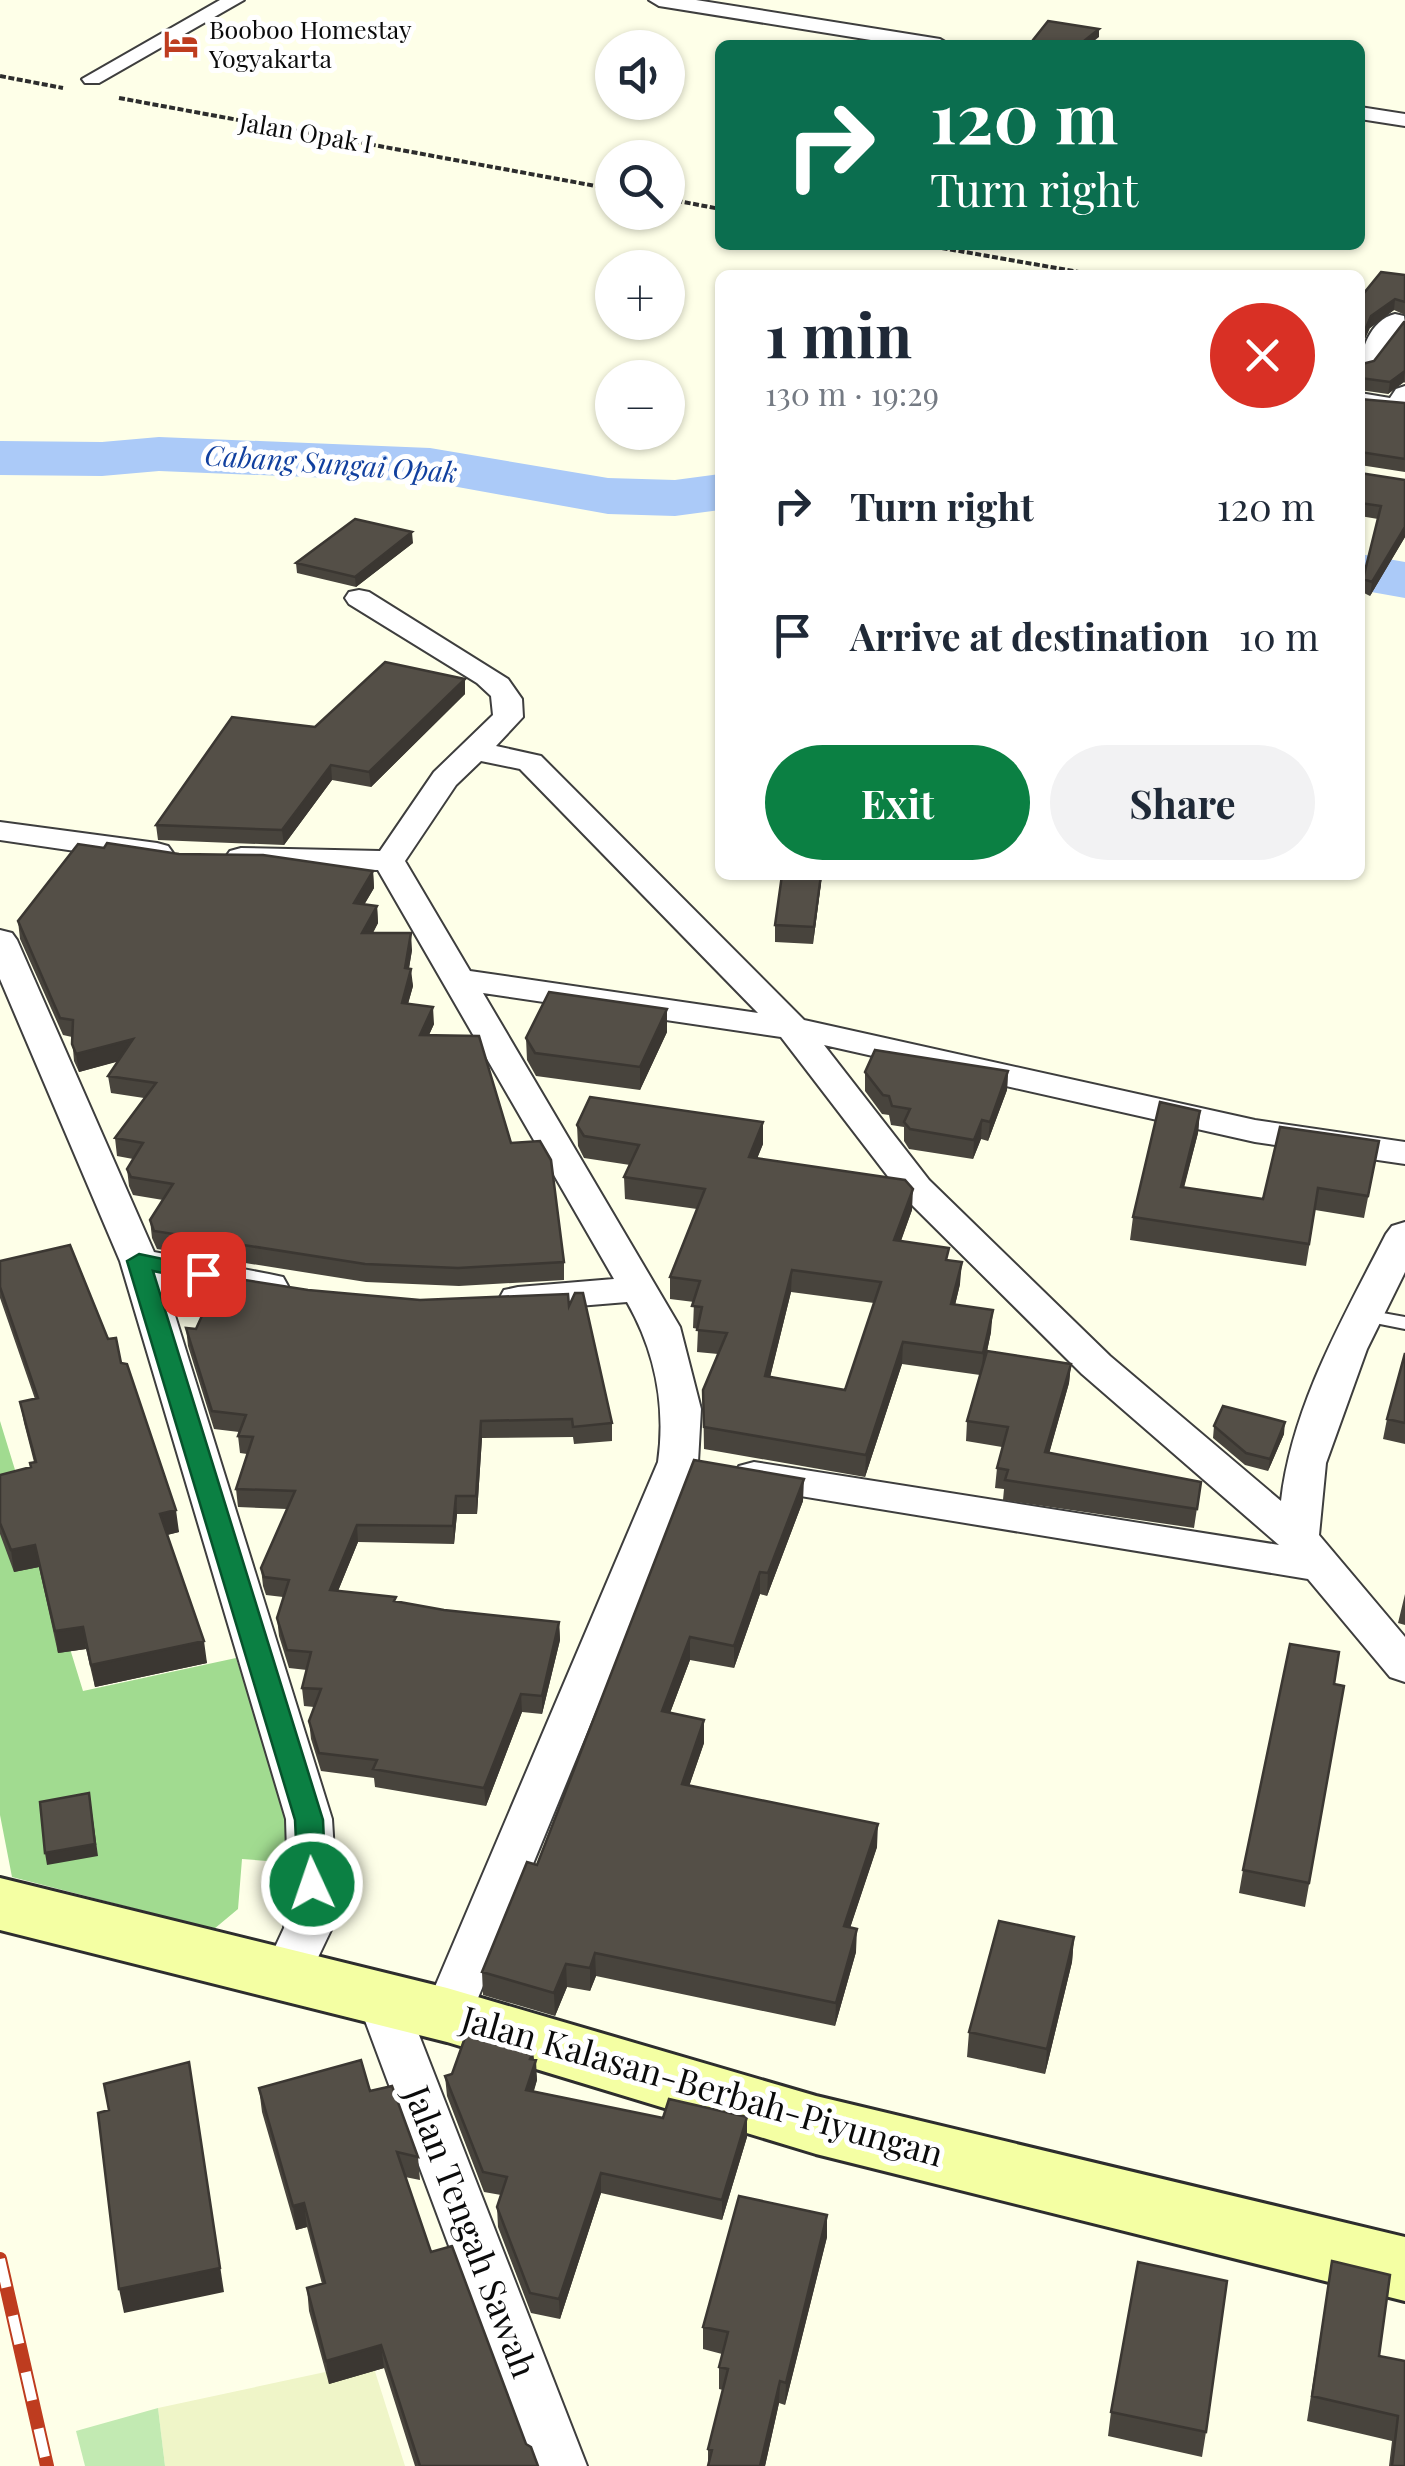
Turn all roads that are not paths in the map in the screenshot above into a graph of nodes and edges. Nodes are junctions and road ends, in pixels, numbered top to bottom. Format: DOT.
graph roads {
  1 [pos="234,0"];
  2 [pos="659,0"];
  3 [pos="909,40"];
  4 [pos="85,85"];
  5 [pos="1365,113"];
  6 [pos="1405,120"];
  7 [pos="1365,317"];
  8 [pos="1400,322"];
  9 [pos="1365,360"];
  10 [pos="1405,394"];
  11 [pos="1365,402"];
  12 [pos="359,598"];
  13 [pos="478,751"];
  14 [pos="0,831"];
  15 [pos="180,857"];
  16 [pos="218,858"];
  17 [pos="389,861"];
  18 [pos="0,940"];
  19 [pos="460,980"];
  20 [pos="792,1028"];
  21 [pos="1405,1153"];
  22 [pos="1405,1234"];
  23 [pos="139,1261"];
  24 [pos="639,1289"];
  25 [pos="307,1291"];
  26 [pos="486,1301"];
  27 [pos="1366,1316"];
  28 [pos="1405,1324"];
  29 [pos="678,1462"];
  30 [pos="1295,1554"];
  31 [pos="1405,1666"];
  32 [pos="0,1904"];
  33 [pos="286,1976"];
  34 [pos="381,1999"];
  35 [pos="447,2015"];
  36 [pos="1405,2269"];
  37 [pos="560,2466"];
  1 -- 4 [label="street"];
  2 -- 3 [label="street"];
  5 -- 6 [label="street"];
  7 -- 8 [label="street"];
  8 -- 9 [label="street"];
  10 -- 11 [label="street"];
  12 -- 13 [label="street"];
  13 -- 17 [label="street"];
  13 -- 20 [label="street"];
  14 -- 15 [label="street"];
  16 -- 17 [label="street"];
  17 -- 19 [label="street"];
  18 -- 23 [label="street"];
  19 -- 20 [label="street"];
  19 -- 24 [label="street"];
  20 -- 21 [label="street"];
  20 -- 30 [label="street"];
  22 -- 27 [label="street"];
  23 -- 25 [label="street"];
  23 -- 33 [label="street"];
  24 -- 26 [label="street"];
  24 -- 29 [label="street"];
  27 -- 28 [label="lane"];
  27 -- 30 [label="street"];
  29 -- 30 [label="street"];
  29 -- 35 [label="street"];
  30 -- 31 [label="street"];
  32 -- 33 [label="street, Jalan Kalasan-Berbah-Piyungan"];
  33 -- 34 [label="street, Jalan Kalasan-Berbah-Piyungan"];
  34 -- 35 [label="street, Jalan Kalasan-Berbah-Piyungan"];
  34 -- 37 [label="street, Jalan Tengah Sawah"];
  35 -- 36 [label="street, Jalan Kalasan-Berbah-Piyungan"];
}
